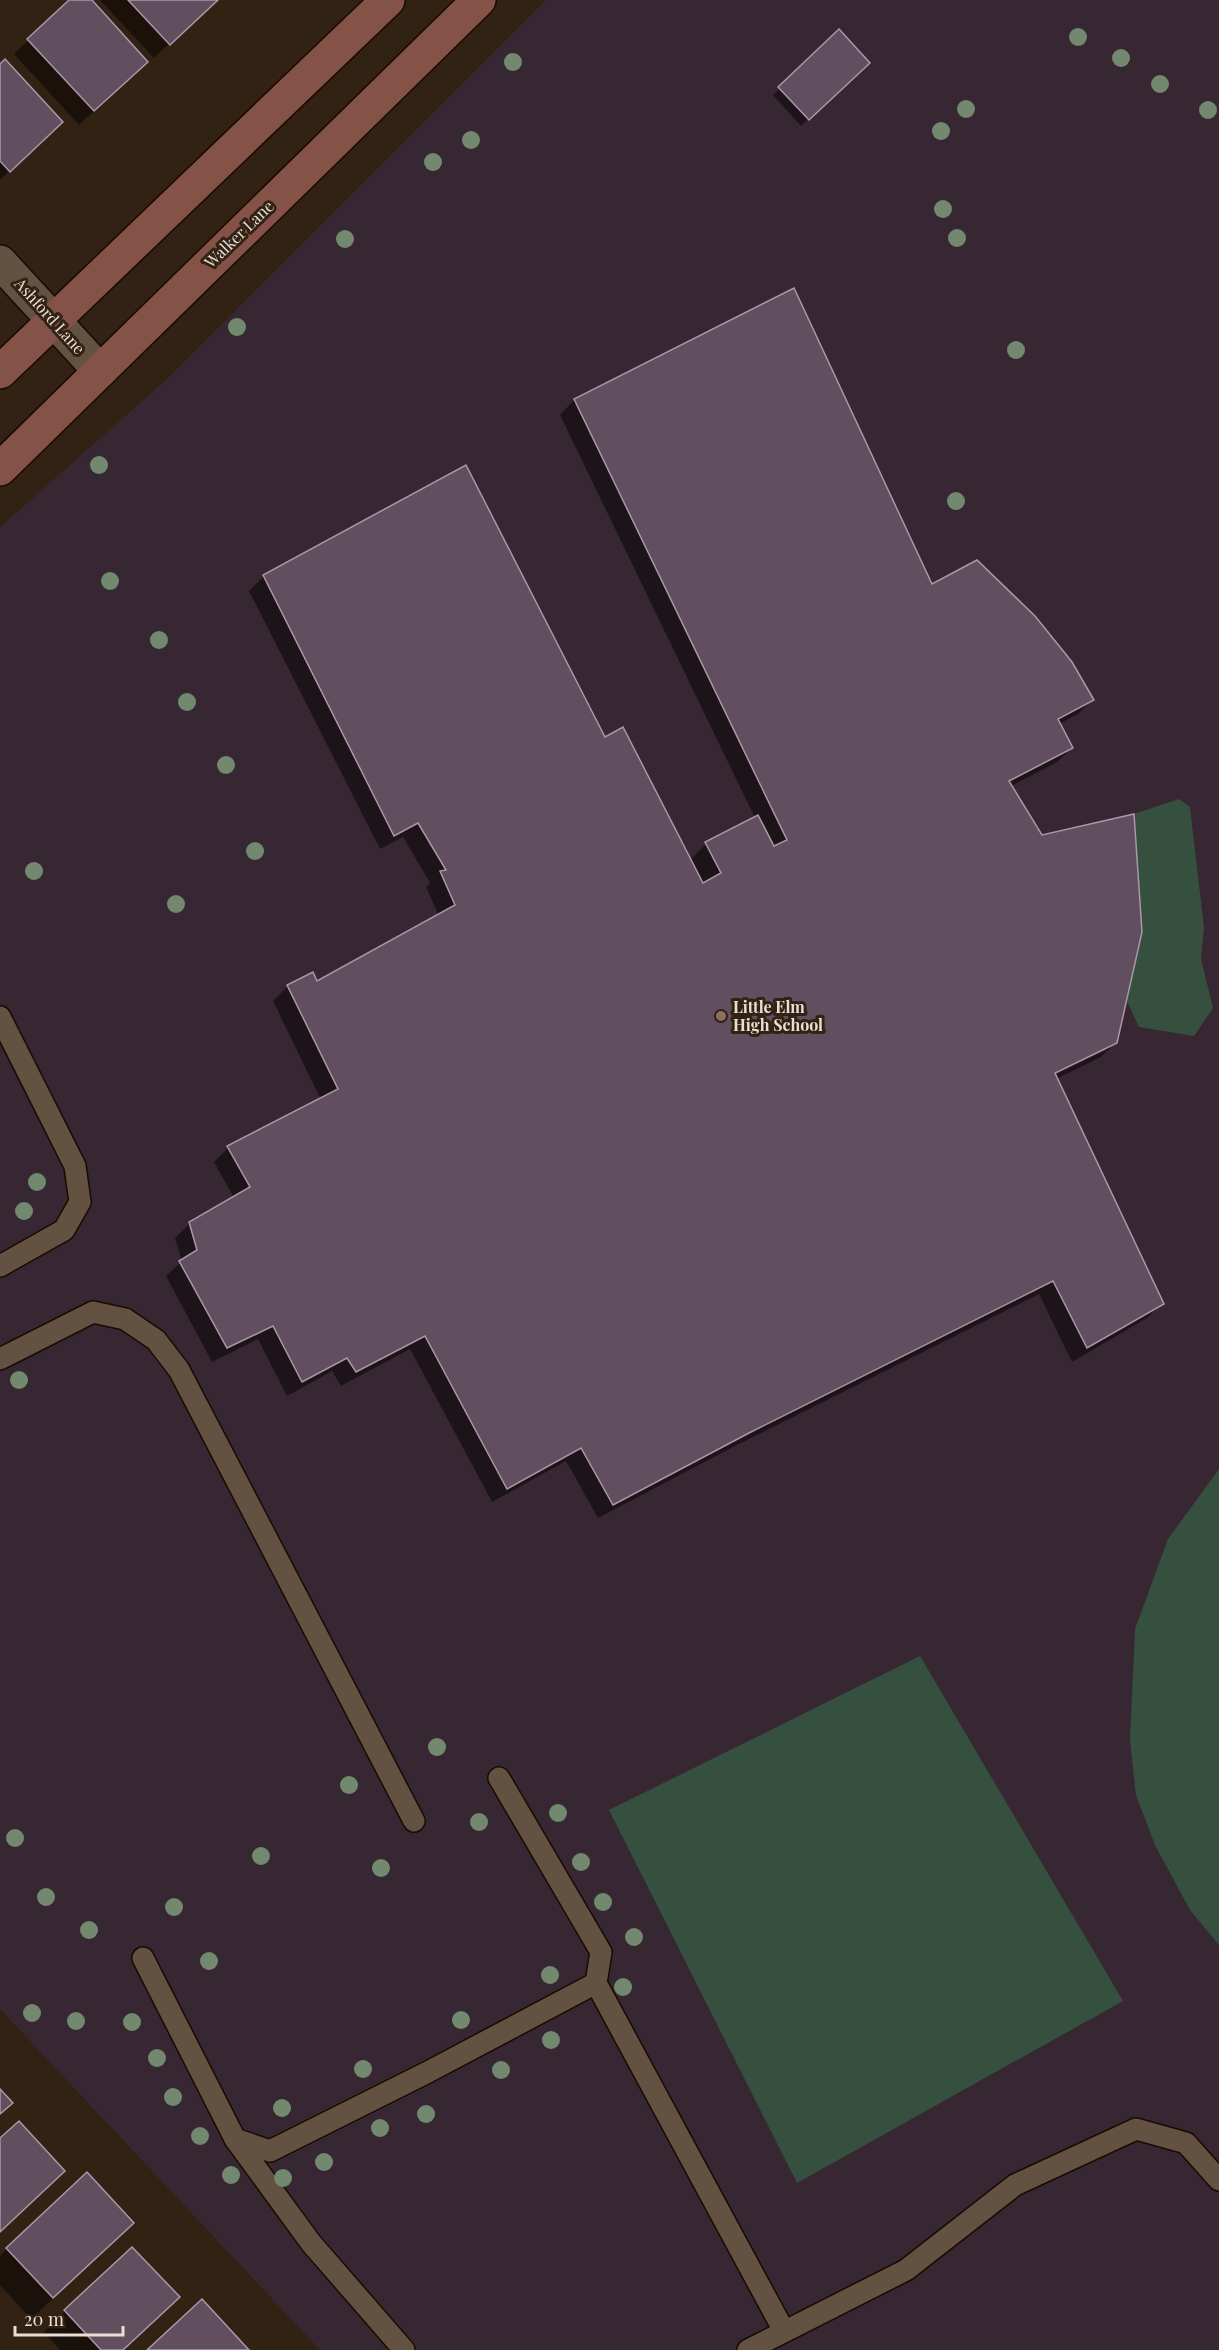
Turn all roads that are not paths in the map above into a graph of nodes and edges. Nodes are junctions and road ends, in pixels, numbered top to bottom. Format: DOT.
graph roads {
  1 [pos="388,0"];
  2 [pos="479,0"];
  3 [pos="0,262"];
  4 [pos="53,320"];
  5 [pos="100,370"];
  6 [pos="0,372"];
  7 [pos="0,469"];
  8 [pos="0,1017"];
  9 [pos="0,1266"];
  10 [pos="0,1359"];
  11 [pos="499,1778"];
  12 [pos="414,1821"];
  13 [pos="143,1958"];
  14 [pos="596,1983"];
  15 [pos="235,2139"];
  16 [pos="1219,2180"];
  17 [pos="784,2331"];
  18 [pos="404,2350"];
  19 [pos="748,2350"];
  1 -- 4 [label="street"];
  2 -- 5 [label="street, Walker Lane"];
  3 -- 4 [label="street, Ashford Lane"];
  4 -- 5 [label="street, Ashford Lane"];
  4 -- 6 [label="street"];
  5 -- 7 [label="street, Walker Lane"];
  8 -- 9 [label="lane"];
  10 -- 12 [label="lane"];
  11 -- 14 [label="lane"];
  13 -- 15 [label="lane"];
  14 -- 15 [label="lane"];
  14 -- 17 [label="lane"];
  15 -- 18 [label="lane"];
  16 -- 17 [label="lane"];
  17 -- 19 [label="lane"];
}
